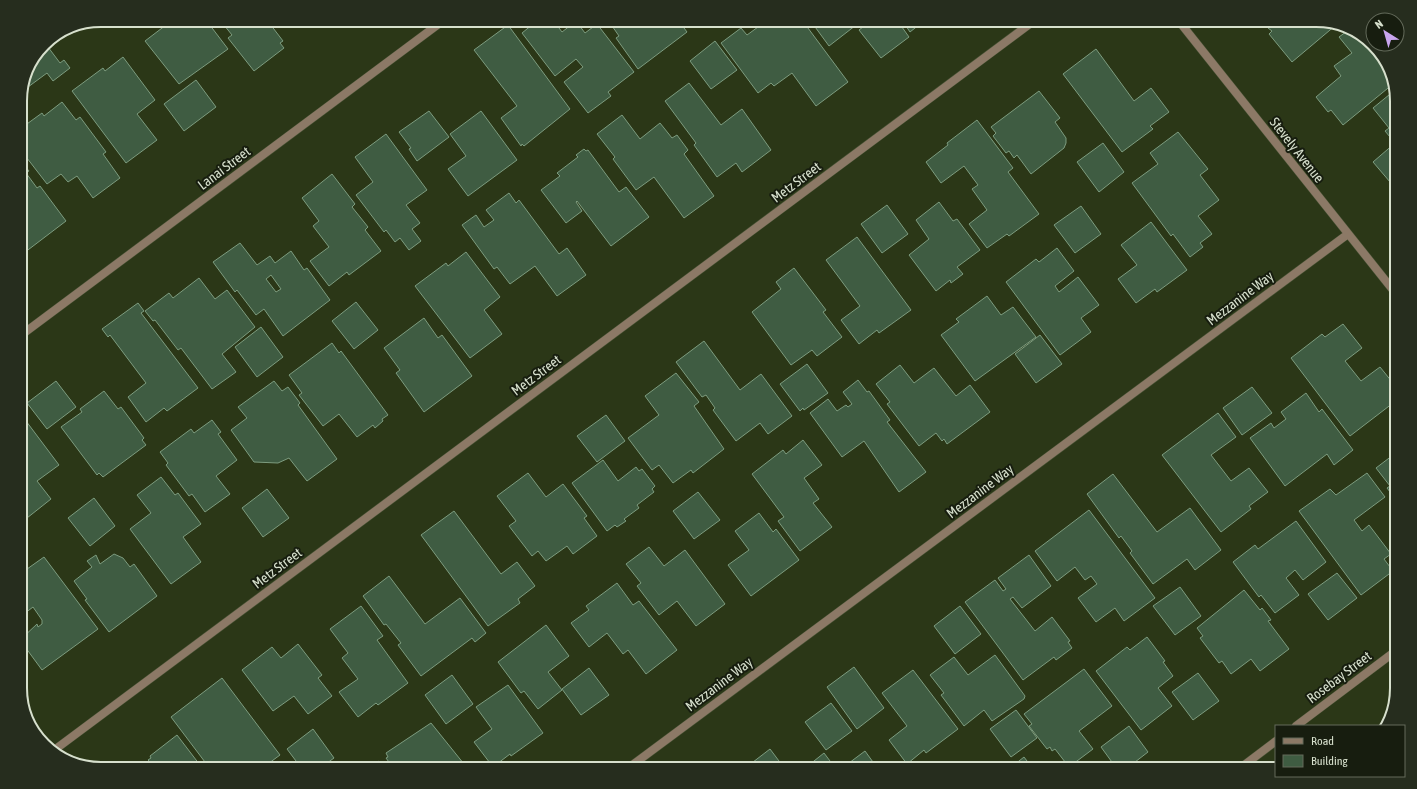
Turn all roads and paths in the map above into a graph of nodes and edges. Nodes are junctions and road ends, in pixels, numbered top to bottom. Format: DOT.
graph roads {
  1 [pos="435,27"];
  2 [pos="1026,27"];
  3 [pos="1184,27"];
  4 [pos="1348,234"];
  5 [pos="1390,286"];
  6 [pos="27,331"];
  7 [pos="1390,655"];
  8 [pos="1297,725"];
  9 [pos="1275,742"];
  10 [pos="57,748"];
  11 [pos="636,762"];
  12 [pos="1248,762"];
  1 -- 6 [label="street, Lanai Street"];
  2 -- 10 [label="street, Metz Street"];
  3 -- 4 [label="street, Stevely Avenue"];
  4 -- 5 [label="street, Stevely Avenue"];
  4 -- 11 [label="street, Mezzanine Way"];
  7 -- 8 [label="street, Rosebay Street"];
  9 -- 12 [label="street"];
}
